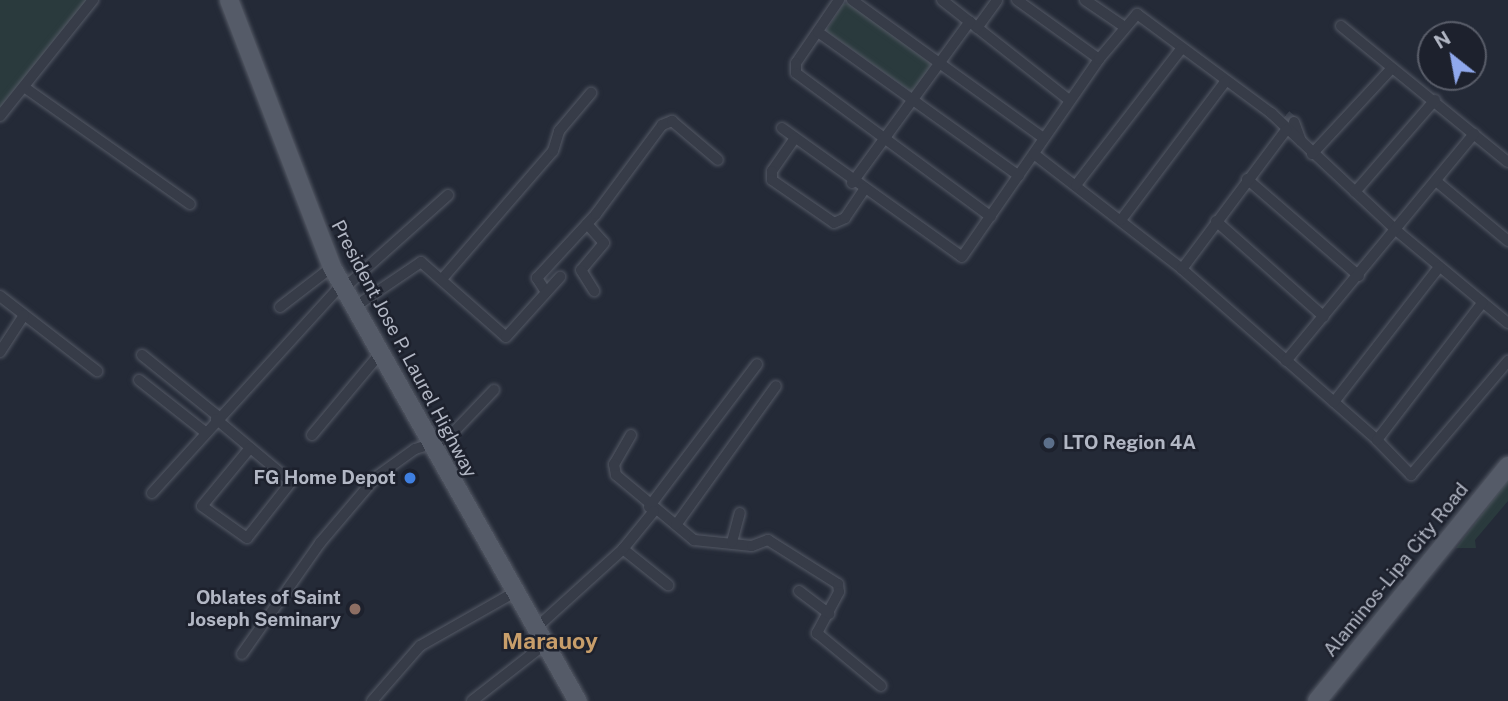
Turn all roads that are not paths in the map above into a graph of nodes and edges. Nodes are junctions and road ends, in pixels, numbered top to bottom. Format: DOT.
graph roads {
  1 [pos="93,0"];
  2 [pos="229,0"];
  3 [pos="839,0"];
  4 [pos="852,0"];
  5 [pos="942,0"];
  6 [pos="997,0"];
  7 [pos="1017,0"];
  8 [pos="1085,0"];
  9 [pos="973,25"];
  10 [pos="1123,26"];
  11 [pos="1341,26"];
  12 [pos="818,32"];
  13 [pos="1181,49"];
  14 [pos="1099,59"];
  15 [pos="940,63"];
  16 [pos="1392,68"];
  17 [pos="1225,82"];
  18 [pos="24,87"];
  19 [pos="592,93"];
  20 [pos="1069,100"];
  21 [pos="1436,100"];
  22 [pos="914,103"];
  23 [pos="0,116"];
  24 [pos="1289,122"];
  25 [pos="782,128"];
  26 [pos="1474,134"];
  27 [pos="795,138"];
  28 [pos="1044,138"];
  29 [pos="885,141"];
  30 [pos="1034,153"];
  31 [pos="1312,154"];
  32 [pos="718,160"];
  33 [pos="1508,162"];
  34 [pos="1020,176"];
  35 [pos="1247,178"];
  36 [pos="1436,181"];
  37 [pos="852,183"];
  38 [pos="1076,185"];
  39 [pos="865,188"];
  40 [pos="1355,192"];
  41 [pos="448,195"];
  42 [pos="190,204"];
  43 [pos="991,217"];
  44 [pos="1121,220"];
  45 [pos="1216,221"];
  46 [pos="587,224"];
  47 [pos="1397,230"];
  48 [pos="1508,240"];
  49 [pos="332,267"];
  50 [pos="1438,267"];
  51 [pos="1182,269"];
  52 [pos="1359,275"];
  53 [pos="560,277"];
  54 [pos="442,279"];
  55 [pos="342,287"];
  56 [pos="594,291"];
  57 [pos="546,292"];
  58 [pos="0,296"];
  59 [pos="1482,303"];
  60 [pos="281,307"];
  61 [pos="353,308"];
  62 [pos="24,314"];
  63 [pos="1324,317"];
  64 [pos="1508,323"];
  65 [pos="0,352"];
  66 [pos="142,355"];
  67 [pos="379,355"];
  68 [pos="1286,361"];
  69 [pos="1508,361"];
  70 [pos="757,364"];
  71 [pos="97,371"];
  72 [pos="139,380"];
  73 [pos="776,386"];
  74 [pos="494,390"];
  75 [pos="1334,402"];
  76 [pos="217,418"];
  77 [pos="205,432"];
  78 [pos="312,435"];
  79 [pos="631,435"];
  80 [pos="1377,440"];
  81 [pos="430,446"];
  82 [pos="250,449"];
  83 [pos="1508,466"];
  84 [pos="152,493"];
  85 [pos="652,509"];
  86 [pos="740,513"];
  87 [pos="676,526"];
  88 [pos="732,542"];
  89 [pos="623,549"];
  90 [pos="668,585"];
  91 [pos="799,591"];
  92 [pos="515,592"];
  93 [pos="829,614"];
  94 [pos="541,636"];
  95 [pos="242,654"];
  96 [pos="881,685"];
  97 [pos="372,701"];
  98 [pos="472,701"];
  99 [pos="578,701"];
  100 [pos="1317,701"];
  1 -- 18 [label="street"];
  2 -- 49 [label="main road, President Jose P. Laurel Highway"];
  3 -- 12 [label="street"];
  4 -- 15 [label="street"];
  5 -- 9 [label="street"];
  6 -- 9 [label="street"];
  7 -- 14 [label="street"];
  8 -- 10 [label="street"];
  9 -- 15 [label="street"];
  9 -- 20 [label="street"];
  10 -- 13 [label="street"];
  10 -- 14 [label="street"];
  11 -- 16 [label="street"];
  12 -- 22 [label="street"];
  12 -- 29 [label="street"];
  13 -- 17 [label="street"];
  13 -- 38 [label="street"];
  14 -- 20 [label="street"];
  15 -- 22 [label="street"];
  15 -- 28 [label="street"];
  16 -- 21 [label="street"];
  16 -- 31 [label="street"];
  17 -- 24 [label="street"];
  17 -- 44 [label="street"];
  18 -- 23 [label="street"];
  18 -- 42 [label="street"];
  19 -- 54 [label="street"];
  20 -- 28 [label="street"];
  21 -- 26 [label="street"];
  21 -- 40 [label="street"];
  22 -- 29 [label="street"];
  22 -- 34 [label="street"];
  24 -- 31 [label="street"];
  24 -- 35 [label="street"];
  25 -- 27 [label="street"];
  26 -- 33 [label="street"];
  26 -- 36 [label="street"];
  27 -- 37 [label="street"];
  27 -- 39 [label="street"];
  28 -- 30 [label="street"];
  29 -- 37 [label="street"];
  29 -- 43 [label="street"];
  30 -- 34 [label="street"];
  30 -- 38 [label="street"];
  31 -- 40 [label="street"];
  32 -- 46 [label="street"];
  34 -- 43 [label="street"];
  35 -- 45 [label="street"];
  35 -- 52 [label="street"];
  36 -- 47 [label="street"];
  36 -- 48 [label="street"];
  37 -- 39 [label="street"];
  38 -- 44 [label="street"];
  39 -- 43 [label="street"];
  40 -- 47 [label="street"];
  41 -- 55 [label="street"];
  44 -- 51 [label="street"];
  45 -- 51 [label="street"];
  45 -- 63 [label="street"];
  46 -- 56 [label="street"];
  46 -- 57 [label="street"];
  47 -- 50 [label="street"];
  47 -- 52 [label="street"];
  49 -- 55 [label="main road, President Jose P. Laurel Highway"];
  49 -- 60 [label="street"];
  50 -- 59 [label="street"];
  50 -- 75 [label="street"];
  51 -- 68 [label="street"];
  52 -- 63 [label="street"];
  53 -- 57 [label="street"];
  54 -- 57 [label="street"];
  54 -- 61 [label="street"];
  55 -- 61 [label="main road, President Jose P. Laurel Highway"];
  55 -- 76 [label="street"];
  58 -- 62 [label="street"];
  59 -- 64 [label="street"];
  59 -- 80 [label="street"];
  61 -- 67 [label="main road, President Jose P. Laurel Highway"];
  62 -- 65 [label="street"];
  62 -- 71 [label="street"];
  63 -- 68 [label="street"];
  66 -- 76 [label="street"];
  67 -- 78 [label="street"];
  67 -- 81 [label="main road, President Jose P. Laurel Highway"];
  68 -- 75 [label="street"];
  69 -- 80 [label="street"];
  70 -- 85 [label="street"];
  72 -- 77 [label="street"];
  73 -- 87 [label="street"];
  74 -- 81 [label="street"];
  75 -- 80 [label="street"];
  76 -- 77 [label="street"];
  76 -- 82 [label="street"];
  77 -- 84 [label="street"];
  79 -- 85 [label="street"];
  81 -- 92 [label="main road, President Jose P. Laurel Highway"];
  81 -- 95 [label="street"];
  82 -- 82 [label="street"];
  83 -- 100 [label="main road, Alaminos-Lipa City Road"];
  85 -- 87 [label="street"];
  85 -- 89 [label="street"];
  86 -- 88 [label="street"];
  87 -- 88 [label="street"];
  88 -- 93 [label="street"];
  89 -- 90 [label="street"];
  89 -- 94 [label="street"];
  91 -- 93 [label="street"];
  92 -- 94 [label="main road, President Jose P. Laurel Highway"];
  92 -- 97 [label="street"];
  93 -- 96 [label="street"];
  94 -- 98 [label="street"];
  94 -- 99 [label="main road, President Jose P. Laurel Highway"];
}
